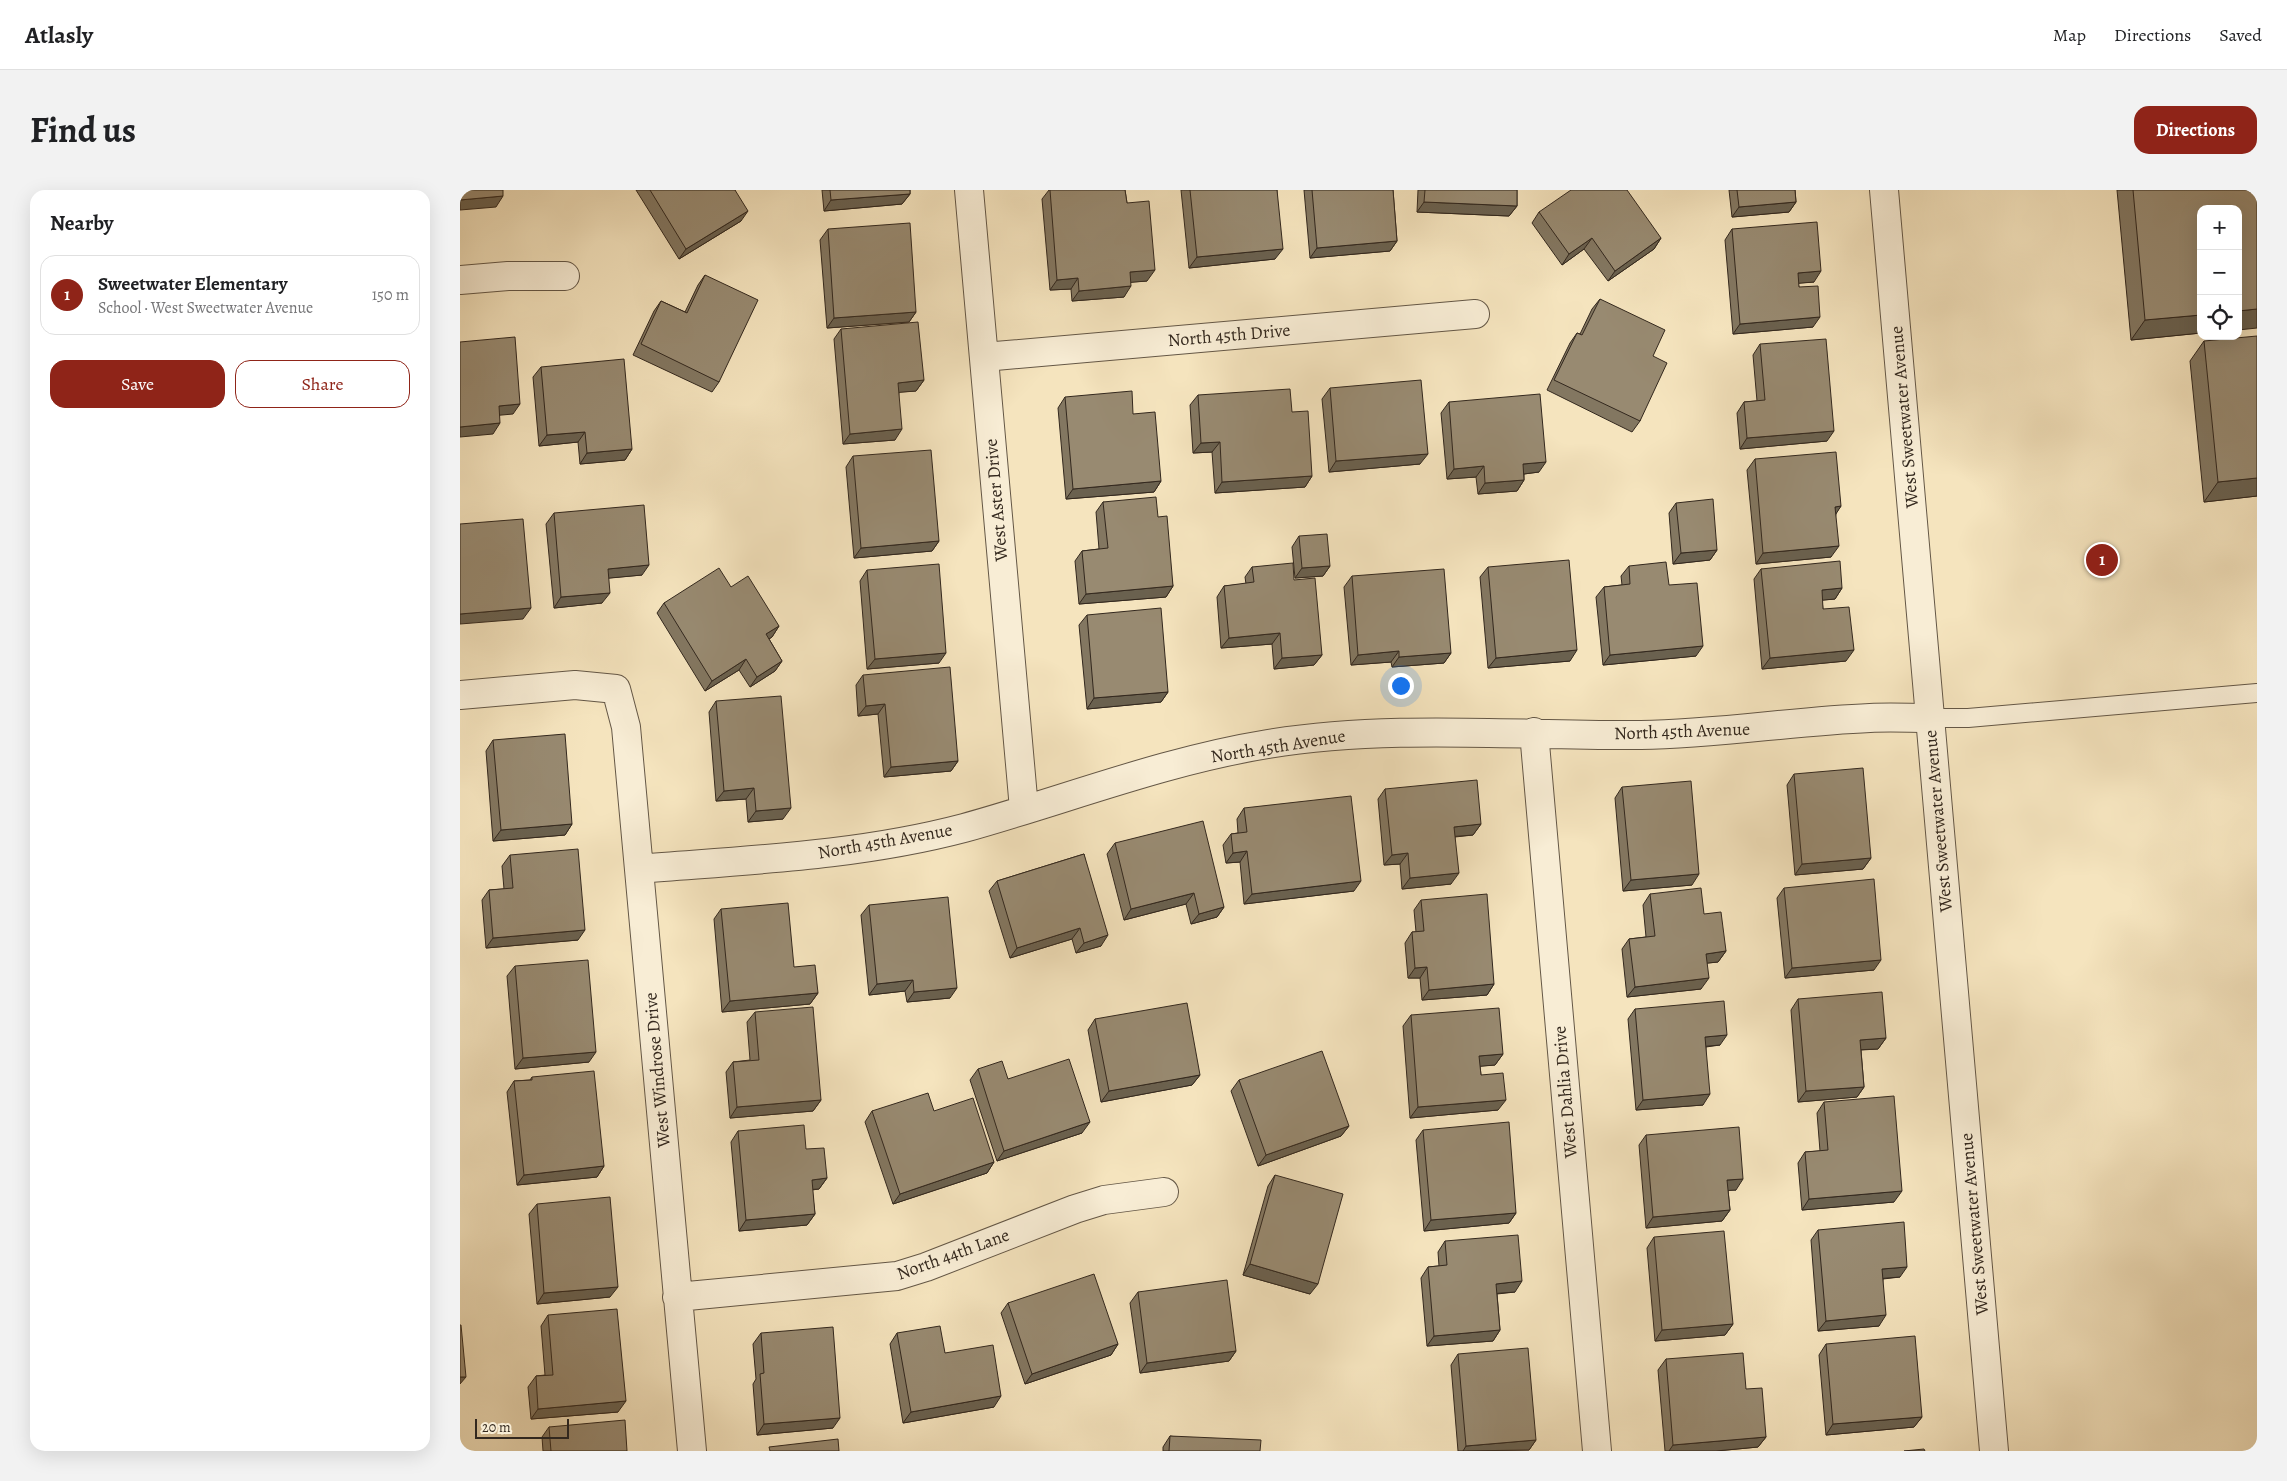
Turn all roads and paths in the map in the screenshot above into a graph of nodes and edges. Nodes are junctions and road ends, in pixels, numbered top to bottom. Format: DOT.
graph roads {
  1 [pos="969,190"];
  2 [pos="1884,190"];
  3 [pos="565,276"];
  4 [pos="460,280"];
  5 [pos="1475,314"];
  6 [pos="984,357"];
  7 [pos="2257,693"];
  8 [pos="460,695"];
  9 [pos="1930,718"];
  10 [pos="1534,732"];
  11 [pos="1024,809"];
  12 [pos="639,869"];
  13 [pos="1164,1192"];
  14 [pos="677,1297"];
  15 [pos="692,1451"];
  16 [pos="1597,1451"];
  17 [pos="1994,1451"];
  1 -- 6 [label="street, West Aster Drive"];
  2 -- 9 [label="street, West Sweetwater Avenue"];
  3 -- 4 [label="street"];
  5 -- 6 [label="street, North 45th Drive"];
  6 -- 11 [label="street, West Aster Drive"];
  7 -- 9 [label="lane"];
  8 -- 12 [label="street, West Windrose Drive"];
  9 -- 10 [label="street, North 45th Avenue"];
  9 -- 17 [label="street, West Sweetwater Avenue"];
  10 -- 11 [label="street, North 45th Avenue"];
  10 -- 16 [label="street, West Dahlia Drive"];
  11 -- 12 [label="street, North 45th Avenue"];
  12 -- 14 [label="street, West Windrose Drive"];
  13 -- 14 [label="street, North 44th Lane"];
  14 -- 15 [label="street, West Windrose Drive"];
}
